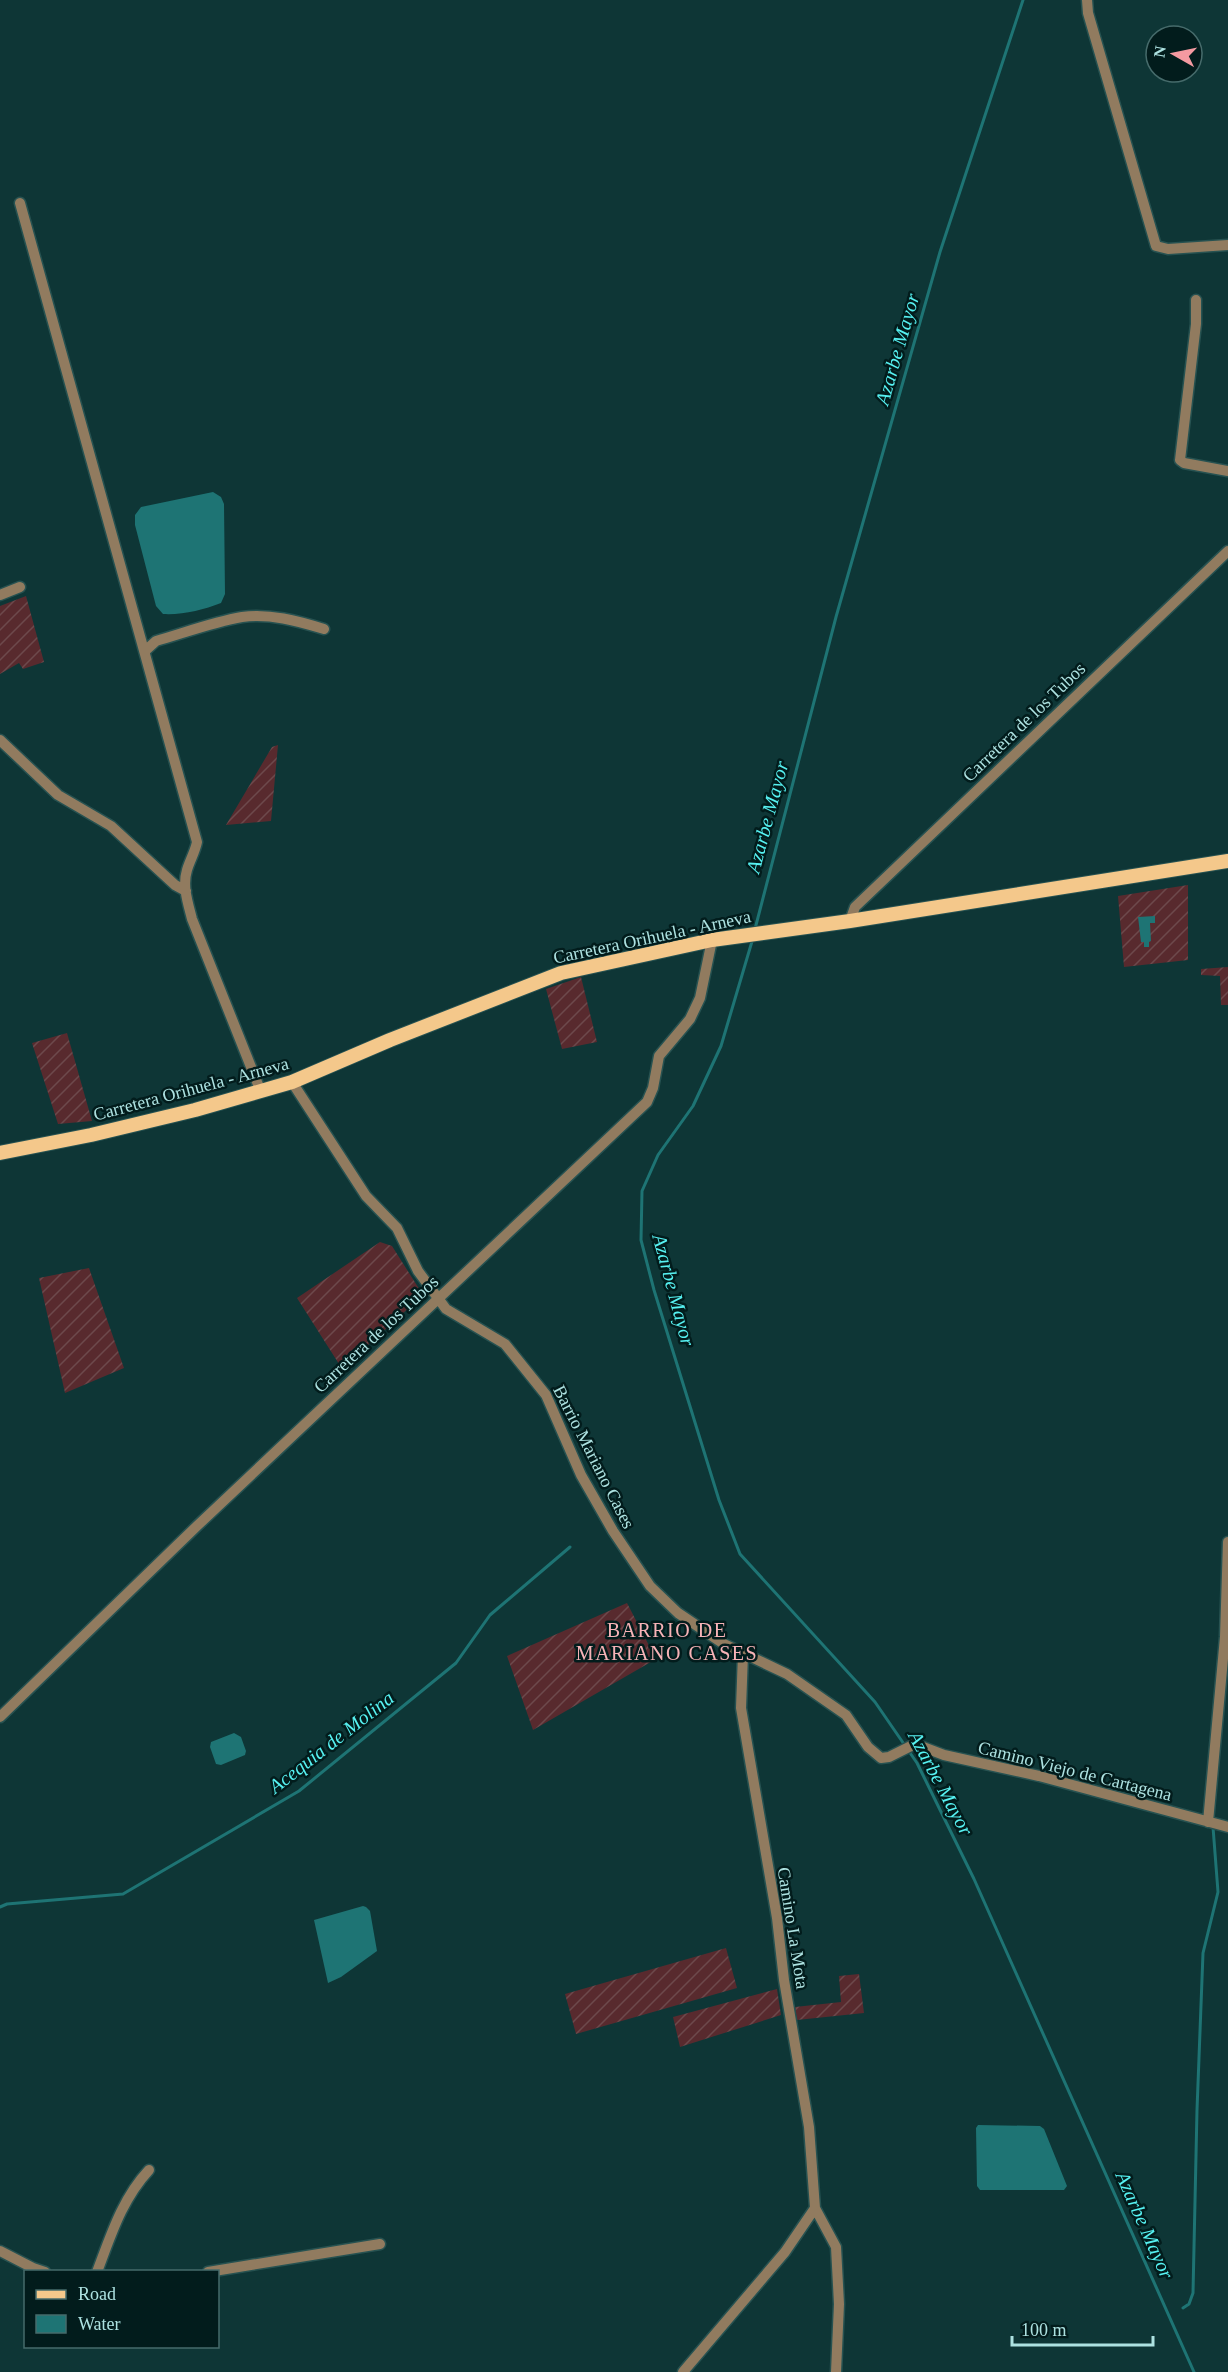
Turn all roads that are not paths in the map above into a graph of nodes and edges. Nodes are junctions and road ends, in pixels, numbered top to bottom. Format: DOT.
graph roads {
  1 [pos="1087,0"];
  2 [pos="20,203"];
  3 [pos="1228,245"];
  4 [pos="1196,300"];
  5 [pos="1228,471"];
  6 [pos="1228,551"];
  7 [pos="20,587"];
  8 [pos="0,595"];
  9 [pos="324,629"];
  10 [pos="146,651"];
  11 [pos="0,740"];
  12 [pos="1228,861"];
  13 [pos="186,891"];
  14 [pos="850,921"];
  15 [pos="712,940"];
  16 [pos="292,1082"];
  17 [pos="261,1092"];
  18 [pos="0,1152"];
  19 [pos="438,1298"];
  20 [pos="1228,1542"];
  21 [pos="744,1654"];
  22 [pos="0,1717"];
  23 [pos="914,1745"];
  24 [pos="1208,1822"];
  25 [pos="1228,1827"];
  26 [pos="149,2170"];
  27 [pos="815,2208"];
  28 [pos="380,2244"];
  29 [pos="0,2251"];
  30 [pos="41,2270"];
  31 [pos="97,2270"];
  32 [pos="214,2270"];
  33 [pos="683,2372"];
  34 [pos="836,2372"];
  1 -- 3 [label="street"];
  2 -- 10 [label="street"];
  4 -- 5 [label="street"];
  6 -- 14 [label="street, Carretera de los Tubos"];
  7 -- 8 [label="street"];
  9 -- 10 [label="street"];
  10 -- 13 [label="street"];
  11 -- 13 [label="street"];
  12 -- 14 [label="main road, Carretera Orihuela - Arneva"];
  13 -- 17 [label="street"];
  14 -- 15 [label="main road, Carretera Orihuela - Arneva"];
  15 -- 16 [label="main road, Carretera Orihuela - Arneva"];
  15 -- 19 [label="street, Carretera de los Tubos"];
  16 -- 17 [label="main road, Carretera Orihuela - Arneva"];
  16 -- 19 [label="street, Barrio Mariano Cases"];
  17 -- 18 [label="main road, Carretera Orihuela - Arneva"];
  19 -- 21 [label="street, Barrio Mariano Cases"];
  19 -- 22 [label="street, Carretera de los Tubos"];
  20 -- 24 [label="street"];
  21 -- 23 [label="street, Barrio Mariano Cases"];
  21 -- 27 [label="street, Camino La Mota"];
  23 -- 24 [label="street, Camino Viejo de Cartagena"];
  24 -- 25 [label="street, Camino Viejo de Cartagena"];
  26 -- 31 [label="street"];
  27 -- 33 [label="street"];
  27 -- 34 [label="street"];
  28 -- 32 [label="street"];
  29 -- 30 [label="street"];
}
